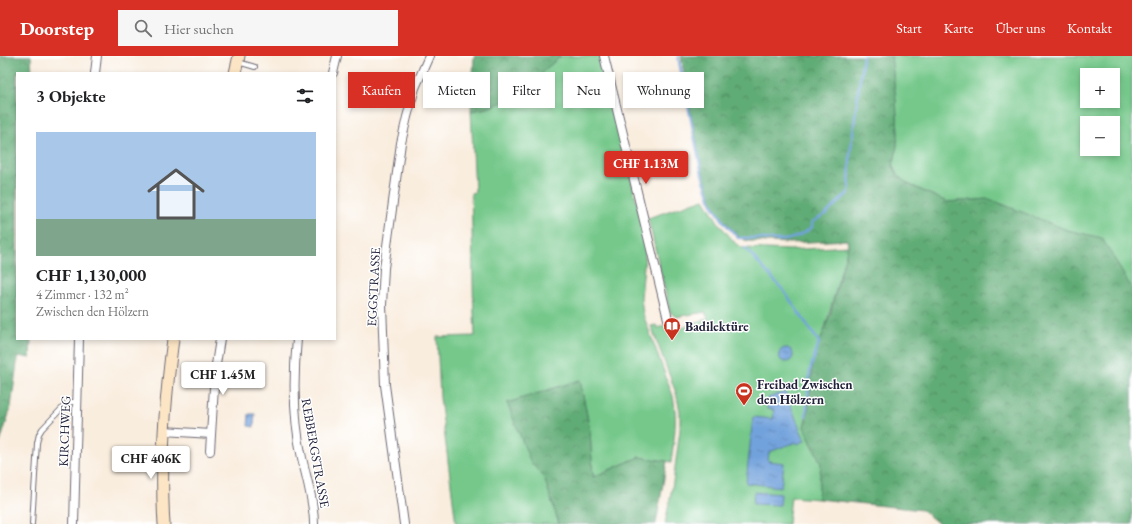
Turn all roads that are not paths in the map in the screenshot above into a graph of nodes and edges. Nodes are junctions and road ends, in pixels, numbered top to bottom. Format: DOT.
graph roads {
  1 [pos="97,56"];
  2 [pos="337,56"];
  3 [pos="429,56"];
  4 [pos="604,56"];
  5 [pos="237,64"];
  6 [pos="255,67"];
  7 [pos="95,72"];
  8 [pos="333,72"];
  9 [pos="668,318"];
  10 [pos="79,340"];
  11 [pos="173,340"];
  12 [pos="220,340"];
  13 [pos="297,340"];
  14 [pos="77,402"];
  15 [pos="164,431"];
  16 [pos="211,434"];
  17 [pos="210,451"];
  18 [pos="32,524"];
  19 [pos="74,524"];
  20 [pos="164,524"];
  21 [pos="314,524"];
  22 [pos="404,524"];
  1 -- 7 [label="street"];
  2 -- 8 [label="street"];
  3 -- 22 [label="street, EGGSTRASSE"];
  4 -- 9 [label="street"];
  5 -- 6 [label="lane"];
  10 -- 14 [label="street, KIRCHWEG"];
  11 -- 15 [label="main road"];
  12 -- 16 [label="street"];
  13 -- 21 [label="street, REBBERGSTRASSE"];
  14 -- 18 [label="lane"];
  14 -- 19 [label="street, KIRCHWEG"];
  15 -- 16 [label="street"];
  15 -- 20 [label="main road"];
  16 -- 17 [label="street"];
}
